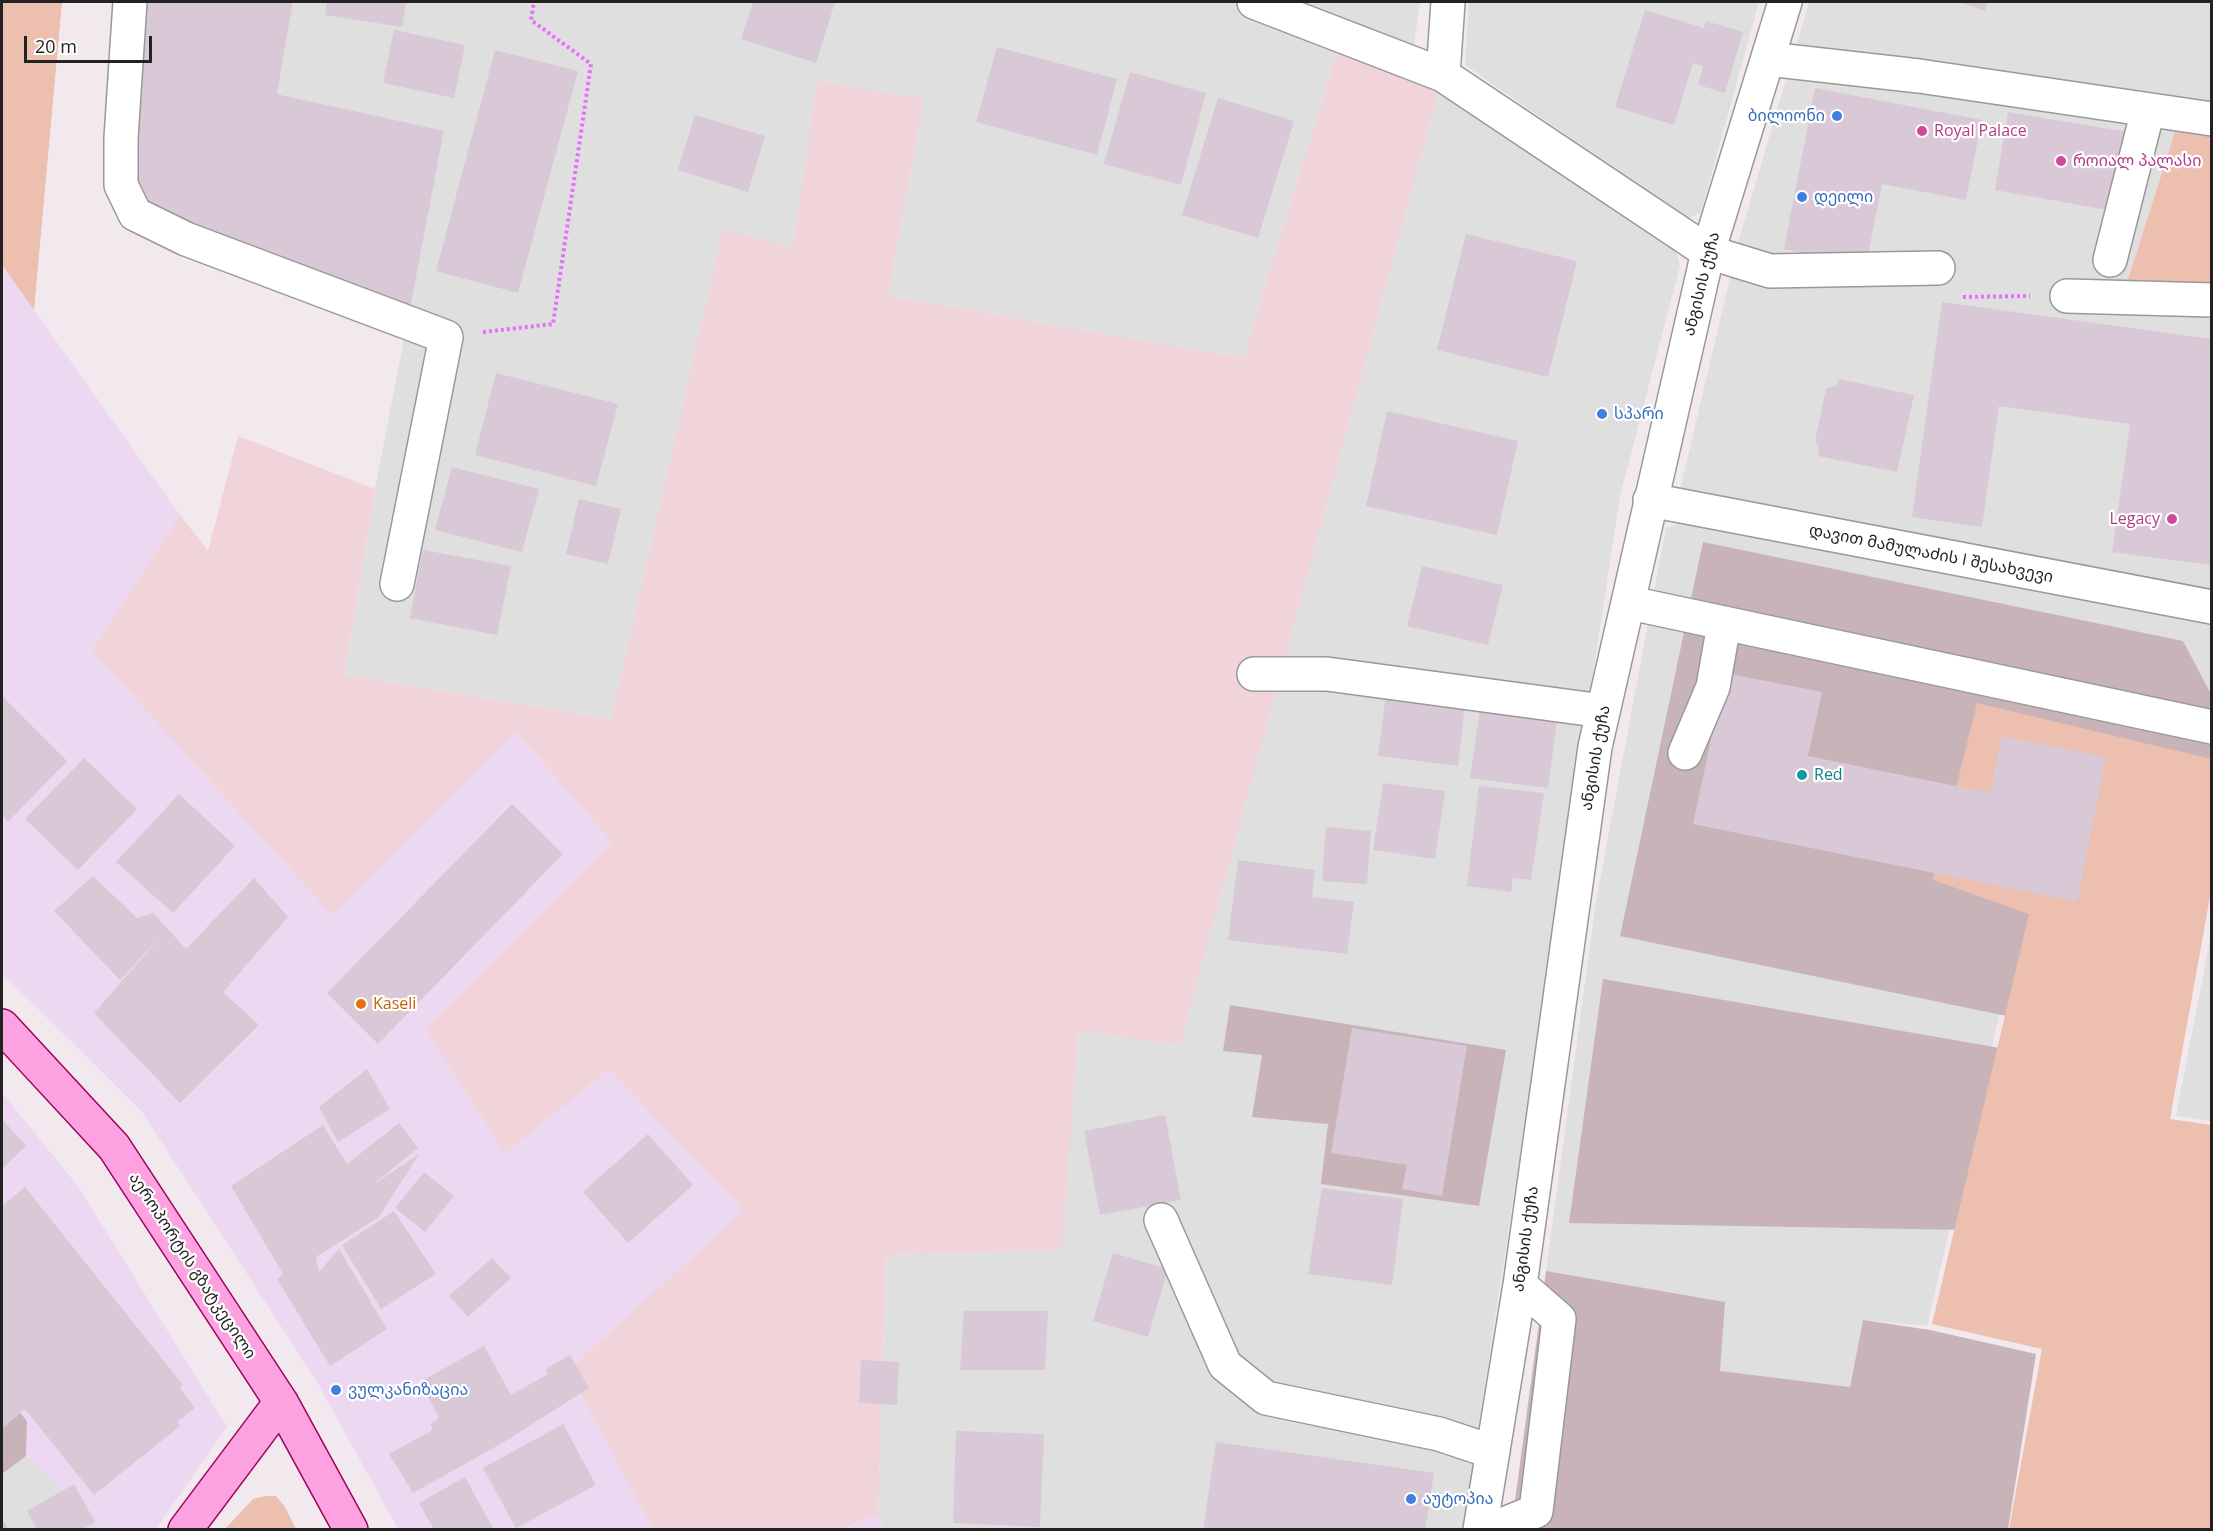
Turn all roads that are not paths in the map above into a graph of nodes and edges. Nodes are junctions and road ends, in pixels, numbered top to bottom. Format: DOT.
graph roads {
  1 [pos="130,2"];
  2 [pos="1254,2"];
  3 [pos="1448,2"];
  4 [pos="1785,2"];
  5 [pos="1768,59"];
  6 [pos="1443,75"];
  7 [pos="2148,110"];
  8 [pos="2211,119"];
  9 [pos="1708,252"];
  10 [pos="2110,260"];
  11 [pos="1938,268"];
  12 [pos="2067,296"];
  13 [pos="2211,300"];
  14 [pos="1650,500"];
  15 [pos="397,584"];
  16 [pos="1630,603"];
  17 [pos="2211,607"];
  18 [pos="1724,624"];
  19 [pos="1254,674"];
  20 [pos="1604,711"];
  21 [pos="2211,727"];
  22 [pos="1685,753"];
  23 [pos="2,1026"];
  24 [pos="1161,1220"];
  25 [pos="1520,1285"];
  26 [pos="281,1402"];
  27 [pos="1493,1452"];
  28 [pos="185,1530"];
  29 [pos="351,1530"];
  30 [pos="1480,1530"];
  31 [pos="1490,1530"];
  1 -- 15 [label="street"];
  2 -- 6 [label="street"];
  3 -- 6 [label="street"];
  4 -- 5 [label="street, ანგისის ქუჩა"];
  5 -- 7 [label="street"];
  5 -- 9 [label="street, ანგისის ქუჩა"];
  6 -- 9 [label="street"];
  7 -- 8 [label="street"];
  7 -- 10 [label="street"];
  9 -- 11 [label="street"];
  9 -- 14 [label="street, ანგისის ქუჩა"];
  12 -- 13 [label="street"];
  14 -- 16 [label="street, ანგისის ქუჩა"];
  14 -- 17 [label="street, დავით მამულაძის I შესახვევი"];
  16 -- 18 [label="street"];
  16 -- 20 [label="street, ანგისის ქუჩა"];
  18 -- 21 [label="street"];
  18 -- 22 [label="street"];
  19 -- 20 [label="street"];
  20 -- 25 [label="street, ანგისის ქუჩა"];
  23 -- 26 [label="main road, აეროპორტის გზატკეცილი"];
  24 -- 27 [label="street"];
  25 -- 27 [label="street, ანგისის ქუჩა"];
  25 -- 31 [label="street"];
  26 -- 28 [label="main road"];
  26 -- 29 [label="main road, აეროპორტის გზატკეცილი"];
  27 -- 30 [label="street, ანგისის ქუჩა"];
}
